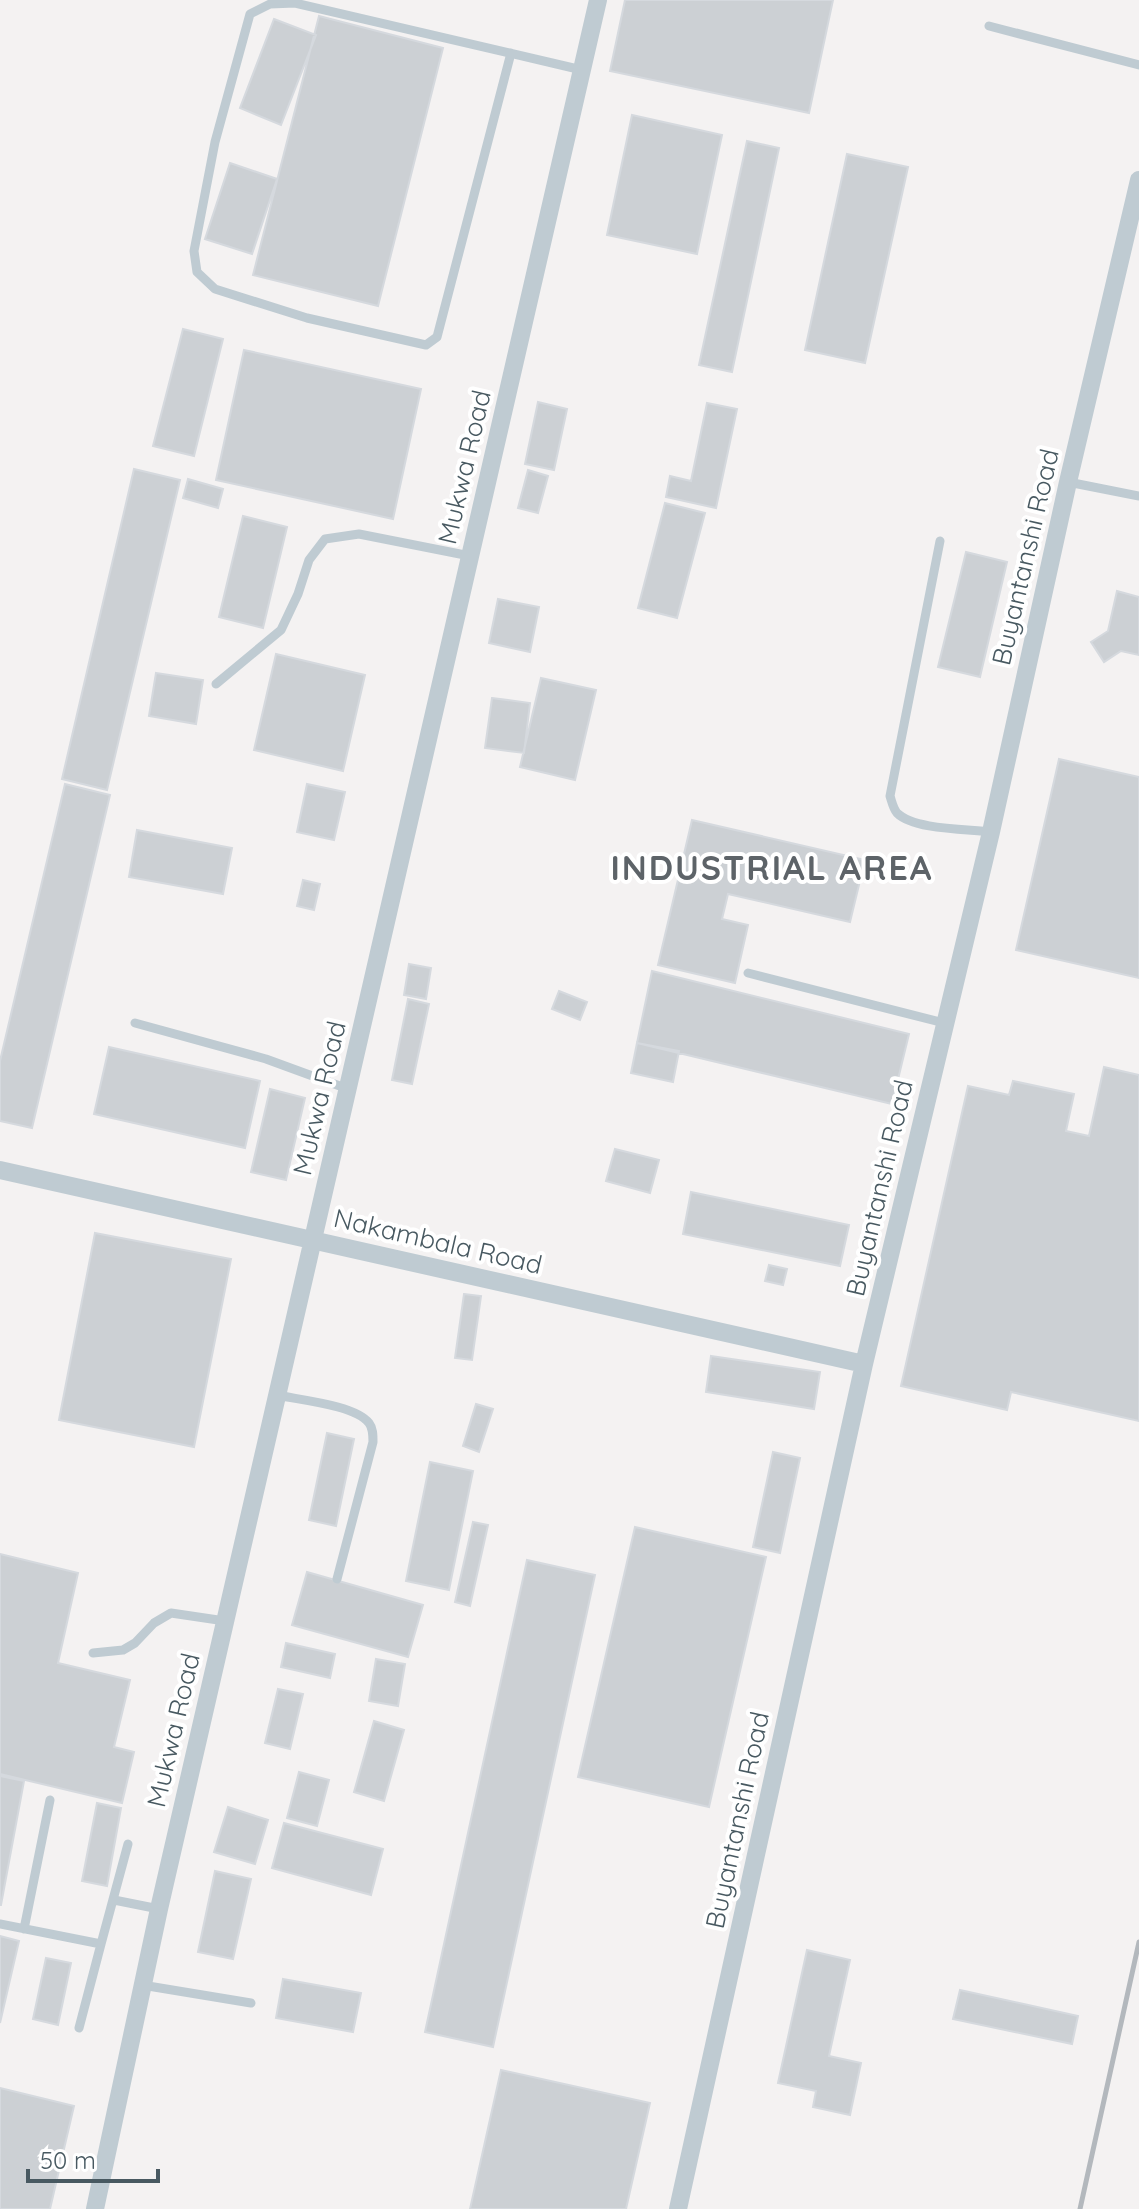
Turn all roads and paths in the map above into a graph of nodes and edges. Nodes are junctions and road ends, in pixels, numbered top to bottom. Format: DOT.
graph roads {
  1 [pos="598,0"];
  2 [pos="989,26"];
  3 [pos="511,53"];
  4 [pos="1139,65"];
  5 [pos="582,70"];
  6 [pos="1139,180"];
  7 [pos="1068,482"];
  8 [pos="1139,496"];
  9 [pos="940,541"];
  10 [pos="470,556"];
  11 [pos="216,684"];
  12 [pos="991,832"];
  13 [pos="748,973"];
  14 [pos="135,1023"];
  15 [pos="944,1023"];
  16 [pos="348,1089"];
  17 [pos="0,1170"];
  18 [pos="313,1240"];
  19 [pos="864,1364"];
  20 [pos="277,1395"];
  21 [pos="337,1579"];
  22 [pos="225,1621"];
  23 [pos="93,1653"];
  24 [pos="50,1800"];
  25 [pos="128,1844"];
  26 [pos="114,1900"];
  27 [pos="159,1909"];
  28 [pos="0,1924"];
  29 [pos="24,1929"];
  30 [pos="101,1944"];
  31 [pos="142,1985"];
  32 [pos="251,2003"];
  33 [pos="79,2028"];
  34 [pos="95,2209"];
  35 [pos="678,2209"];
  1 -- 5 [label="street, Mukwa Road"];
  2 -- 4 [label="lane"];
  3 -- 3 [label="lane"];
  3 -- 5 [label="lane"];
  5 -- 10 [label="street, Mukwa Road"];
  6 -- 7 [label="street, Buyantanshi Road"];
  7 -- 8 [label="lane"];
  7 -- 12 [label="street, Buyantanshi Road"];
  9 -- 12 [label="lane"];
  10 -- 11 [label="lane"];
  10 -- 16 [label="street, Mukwa Road"];
  12 -- 15 [label="street, Buyantanshi Road"];
  13 -- 15 [label="lane"];
  14 -- 16 [label="lane"];
  15 -- 19 [label="street, Buyantanshi Road"];
  16 -- 18 [label="street, Mukwa Road"];
  17 -- 18 [label="street, Nakambala Road"];
  18 -- 19 [label="street, Nakambala Road"];
  18 -- 20 [label="street, Mukwa Road"];
  19 -- 35 [label="street, Buyantanshi Road"];
  20 -- 21 [label="lane"];
  20 -- 22 [label="street, Mukwa Road"];
  22 -- 23 [label="lane"];
  22 -- 27 [label="street, Mukwa Road"];
  24 -- 29 [label="lane"];
  25 -- 26 [label="lane"];
  26 -- 27 [label="lane"];
  26 -- 30 [label="lane"];
  27 -- 31 [label="street, Mukwa Road"];
  28 -- 29 [label="lane"];
  29 -- 30 [label="lane"];
  30 -- 33 [label="lane"];
  31 -- 32 [label="lane"];
  31 -- 34 [label="street, Mukwa Road"];
}
